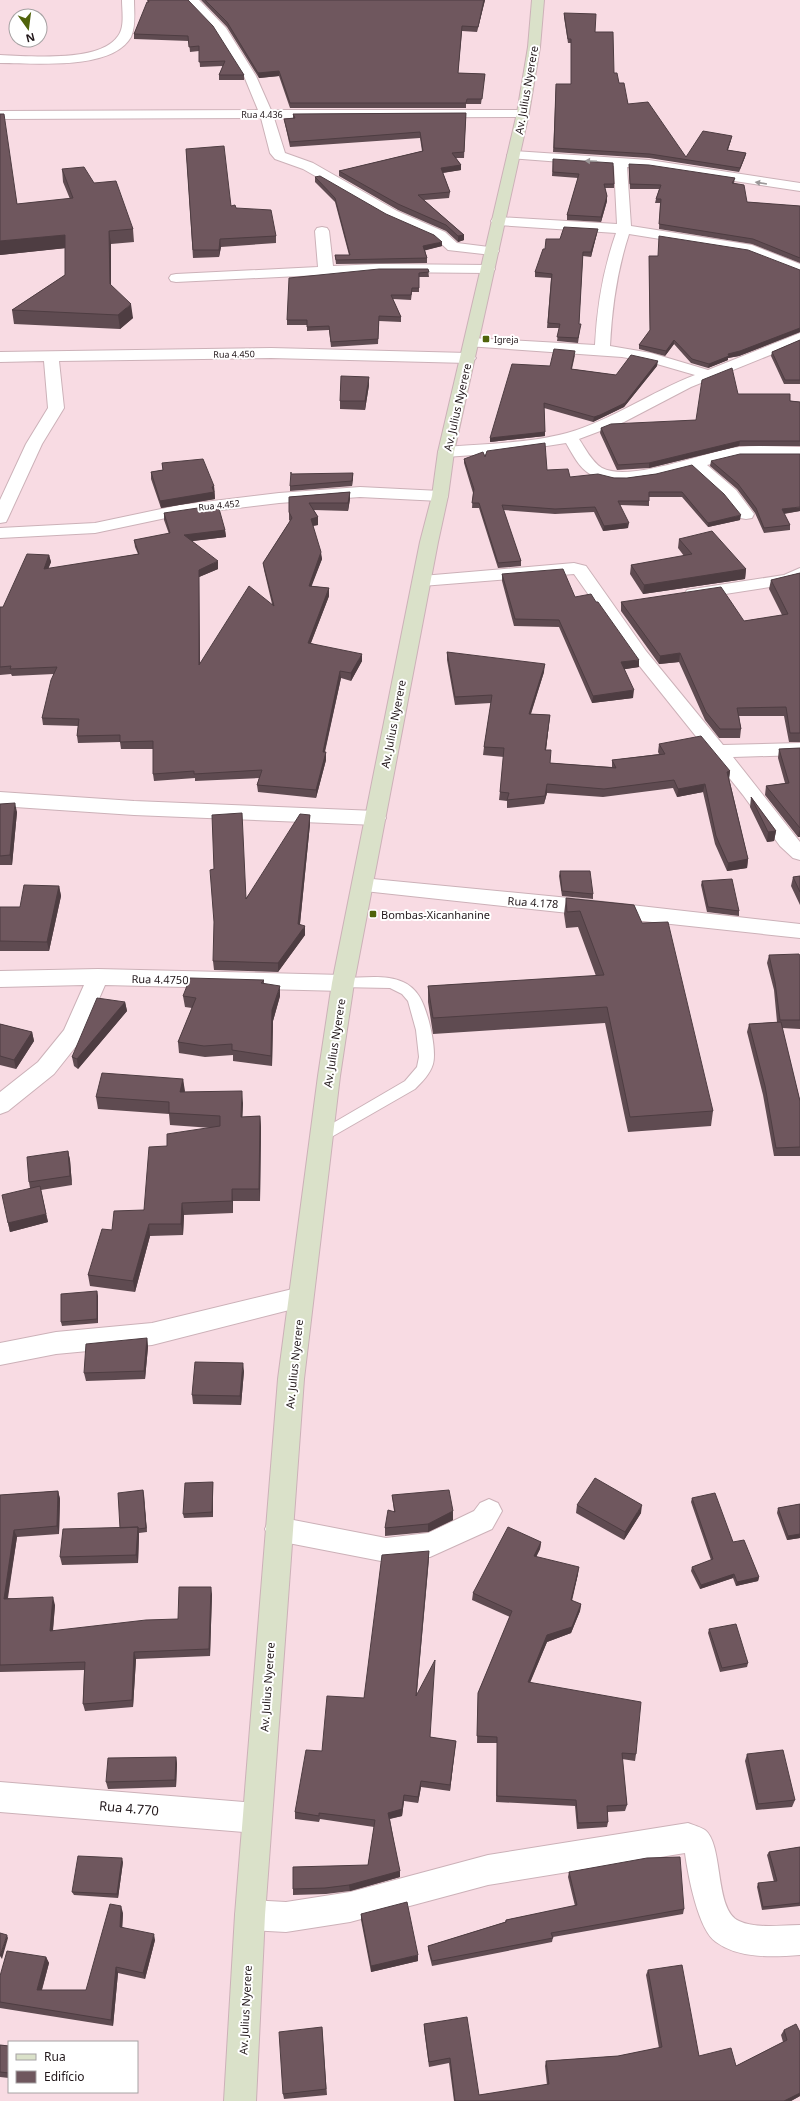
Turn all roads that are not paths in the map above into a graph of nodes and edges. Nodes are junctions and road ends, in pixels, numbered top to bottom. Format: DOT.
graph roads {
  1 [pos="128,0"];
  2 [pos="192,0"];
  3 [pos="538,0"];
  4 [pos="0,59"];
  5 [pos="523,112"];
  6 [pos="265,114"];
  7 [pos="0,115"];
  8 [pos="514,155"];
  9 [pos="620,163"];
  10 [pos="800,187"];
  11 [pos="498,221"];
  12 [pos="624,229"];
  13 [pos="322,231"];
  14 [pos="492,251"];
  15 [pos="488,269"];
  16 [pos="800,269"];
  17 [pos="326,270"];
  18 [pos="176,278"];
  19 [pos="800,338"];
  20 [pos="602,348"];
  21 [pos="470,351"];
  22 [pos="50,356"];
  23 [pos="0,357"];
  24 [pos="709,375"];
  25 [pos="570,437"];
  26 [pos="446,452"];
  27 [pos="800,452"];
  28 [pos="696,463"];
  29 [pos="440,496"];
  30 [pos="746,514"];
  31 [pos="0,518"];
  32 [pos="0,533"];
  33 [pos="800,573"];
  34 [pos="422,581"];
  35 [pos="676,596"];
  36 [pos="800,749"];
  37 [pos="717,751"];
  38 [pos="0,799"];
  39 [pos="376,818"];
  40 [pos="800,854"];
  41 [pos="362,885"];
  42 [pos="800,931"];
  43 [pos="98,977"];
  44 [pos="0,979"];
  45 [pos="343,983"];
  46 [pos="0,1105"];
  47 [pos="321,1137"];
  48 [pos="301,1297"];
  49 [pos="0,1354"];
  50 [pos="489,1511"];
  51 [pos="278,1529"];
  52 [pos="0,1797"];
  53 [pos="257,1818"];
  54 [pos="250,1915"];
  55 [pos="800,1940"];
  56 [pos="240,2101"];
  1 -- 4 [label="street"];
  2 -- 6 [label="street"];
  3 -- 5 [label="main road, Av. Julius Nyerere"];
  5 -- 6 [label="street, Rua 4.436"];
  5 -- 8 [label="main road, Av. Julius Nyerere"];
  6 -- 7 [label="street, Rua 4.436"];
  6 -- 14 [label="street"];
  9 -- 8 [label="street, one-way"];
  8 -- 11 [label="main road, Av. Julius Nyerere"];
  10 -- 9 [label="street, one-way"];
  9 -- 12 [label="street"];
  11 -- 12 [label="street"];
  11 -- 14 [label="main road, Av. Julius Nyerere"];
  12 -- 16 [label="street"];
  12 -- 20 [label="street"];
  13 -- 17 [label="street"];
  14 -- 15 [label="main road, Av. Julius Nyerere"];
  15 -- 17 [label="street"];
  15 -- 21 [label="main road, Av. Julius Nyerere"];
  17 -- 18 [label="street"];
  19 -- 24 [label="street"];
  20 -- 21 [label="street, Rua 4.450"];
  20 -- 24 [label="street, Rua 4.450"];
  21 -- 22 [label="street, Rua 4.450"];
  21 -- 26 [label="main road, Av. Julius Nyerere"];
  22 -- 23 [label="street, Rua 4.450"];
  22 -- 31 [label="street"];
  24 -- 25 [label="street"];
  25 -- 26 [label="street"];
  25 -- 28 [label="street"];
  26 -- 29 [label="main road, Av. Julius Nyerere"];
  27 -- 28 [label="street"];
  28 -- 30 [label="street"];
  29 -- 32 [label="street, Rua 4.452"];
  29 -- 34 [label="main road, Av. Julius Nyerere"];
  33 -- 35 [label="street"];
  34 -- 37 [label="street"];
  34 -- 39 [label="main road, Av. Julius Nyerere"];
  36 -- 37 [label="street"];
  37 -- 40 [label="street"];
  38 -- 39 [label="street"];
  39 -- 41 [label="main road, Av. Julius Nyerere"];
  41 -- 42 [label="street, Rua 4.178"];
  41 -- 45 [label="main road, Av. Julius Nyerere"];
  43 -- 44 [label="street, Rua 4.4750"];
  43 -- 45 [label="street, Rua 4.4750"];
  43 -- 46 [label="street"];
  45 -- 47 [label="main road, Av. Julius Nyerere"];
  45 -- 47 [label="lane"];
  47 -- 48 [label="main road, Av. Julius Nyerere"];
  48 -- 49 [label="street"];
  48 -- 51 [label="main road, Av. Julius Nyerere"];
  50 -- 51 [label="street"];
  51 -- 53 [label="main road, Av. Julius Nyerere"];
  52 -- 53 [label="street, Rua 4.770"];
  53 -- 54 [label="main road, Av. Julius Nyerere"];
  54 -- 55 [label="street"];
  54 -- 56 [label="main road, Av. Julius Nyerere"];
}
